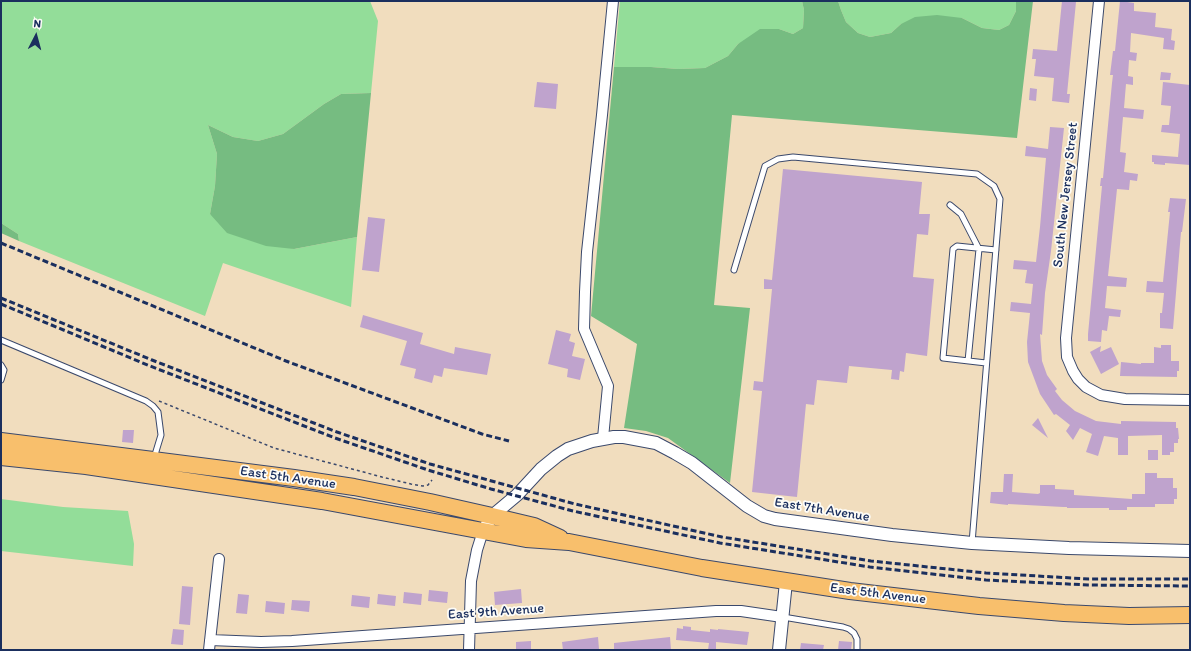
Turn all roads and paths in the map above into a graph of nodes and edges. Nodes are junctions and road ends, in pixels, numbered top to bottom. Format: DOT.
graph roads {
  1 [pos="613,1"];
  2 [pos="1098,1"];
  3 [pos="950,206"];
  4 [pos="979,248"];
  5 [pos="996,250"];
  6 [pos="734,270"];
  7 [pos="1,340"];
  8 [pos="968,361"];
  9 [pos="986,363"];
  10 [pos="1,365"];
  11 [pos="1,380"];
  12 [pos="1190,400"];
  13 [pos="146,401"];
  14 [pos="603,438"];
  15 [pos="1,442"];
  16 [pos="1,457"];
  17 [pos="153,467"];
  18 [pos="432,480"];
  19 [pos="492,516"];
  20 [pos="483,531"];
  21 [pos="569,542"];
  22 [pos="972,543"];
  23 [pos="1190,550"];
  24 [pos="219,559"];
  25 [pos="786,582"];
  26 [pos="1190,615"];
  27 [pos="782,617"];
  28 [pos="469,628"];
  29 [pos="210,645"];
  30 [pos="469,650"];
  31 [pos="779,650"];
  32 [pos="858,650"];
  1 -- 14 [label="street"];
  2 -- 12 [label="street, South New Jersey Street"];
  3 -- 4 [label="lane"];
  4 -- 5 [label="lane"];
  4 -- 8 [label="lane"];
  4 -- 8 [label="lane"];
  5 -- 6 [label="lane"];
  5 -- 9 [label="lane"];
  7 -- 13 [label="lane"];
  8 -- 9 [label="lane"];
  9 -- 22 [label="lane"];
  10 -- 11 [label="lane"];
  13 -- 17 [label="lane"];
  13 -- 18 [label="path"];
  14 -- 19 [label="street, East 7th Avenue"];
  14 -- 22 [label="street, East 7th Avenue"];
  15 -- 17 [label="main road, East 5th Avenue"];
  16 -- 17 [label="main road, East 5th Avenue"];
  17 -- 19 [label="main road, East 5th Avenue"];
  17 -- 20 [label="main road, East 5th Avenue"];
  19 -- 20 [label="street, East 7th Avenue"];
  19 -- 21 [label="main road, East 5th Avenue"];
  20 -- 21 [label="main road, East 5th Avenue"];
  20 -- 28 [label="street"];
  21 -- 25 [label="main road, East 5th Avenue"];
  22 -- 23 [label="street, East 7th Avenue"];
  24 -- 29 [label="street"];
  25 -- 26 [label="main road, East 5th Avenue"];
  25 -- 27 [label="street"];
  27 -- 28 [label="street, East 9th Avenue"];
  27 -- 31 [label="street"];
  27 -- 32 [label="lane"];
  28 -- 29 [label="street, East 9th Avenue"];
  28 -- 30 [label="street"];
}
